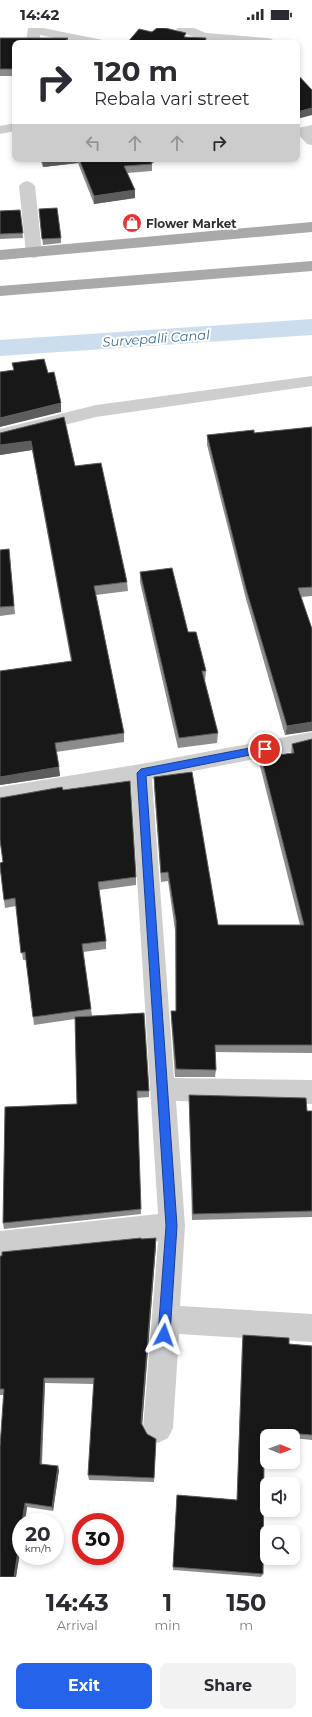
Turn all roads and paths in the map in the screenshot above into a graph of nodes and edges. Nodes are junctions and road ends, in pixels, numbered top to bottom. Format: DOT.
graph roads {
  1 [pos="183,28"];
  2 [pos="34,34"];
  3 [pos="77,40"];
  4 [pos="242,40"];
  5 [pos="12,128"];
  6 [pos="0,130"];
  7 [pos="27,186"];
  8 [pos="312,227"];
  9 [pos="34,253"];
  10 [pos="0,256"];
  11 [pos="312,266"];
  12 [pos="0,291"];
  13 [pos="312,381"];
  14 [pos="0,435"];
  15 [pos="312,740"];
  16 [pos="141,773"];
  17 [pos="0,796"];
  18 [pos="163,1089"];
  19 [pos="312,1092"];
  20 [pos="172,1226"];
  21 [pos="0,1244"];
  22 [pos="165,1319"];
  23 [pos="312,1328"];
  24 [pos="158,1428"];
  1 -- 4 [label="street"];
  2 -- 3 [label="street"];
  5 -- 6 [label="street"];
  7 -- 9 [label="street"];
  8 -- 9 [label="main road"];
  9 -- 10 [label="main road"];
  11 -- 12 [label="main road"];
  13 -- 14 [label="street"];
  15 -- 16 [label="street"];
  16 -- 17 [label="street"];
  16 -- 18 [label="street"];
  18 -- 19 [label="street"];
  18 -- 20 [label="street"];
  20 -- 21 [label="street"];
  20 -- 22 [label="street"];
  22 -- 23 [label="street"];
  22 -- 24 [label="street"];
}
